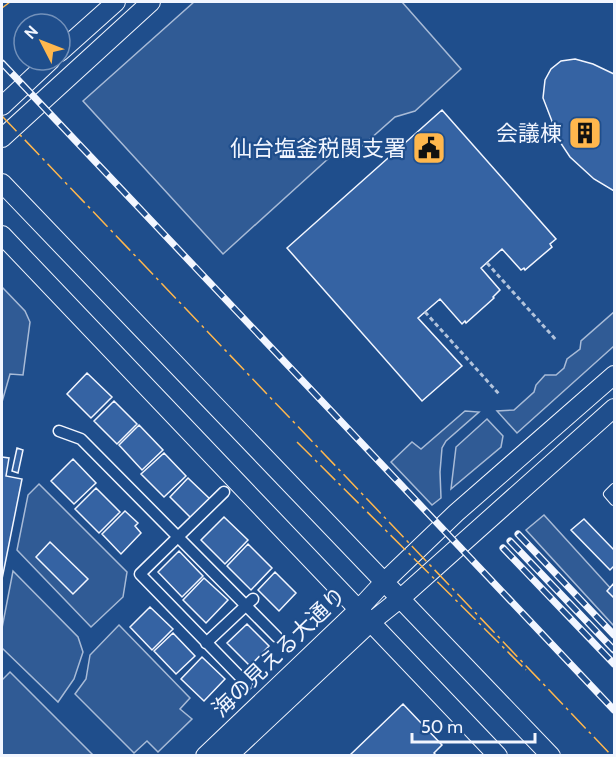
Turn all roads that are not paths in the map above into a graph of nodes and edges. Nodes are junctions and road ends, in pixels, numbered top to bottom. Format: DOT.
graph roads {
  1 [pos="116,2"];
  2 [pos="151,2"];
  3 [pos="72,41"];
  4 [pos="38,72"];
  5 [pos="2,106"];
  6 [pos="2,138"];
  7 [pos="2,183"];
  8 [pos="2,235"];
  9 [pos="615,375"];
  10 [pos="615,408"];
  11 [pos="59,431"];
  12 [pos="615,488"];
  13 [pos="224,492"];
  14 [pos="615,501"];
  15 [pos="178,537"];
  16 [pos="384,581"];
  17 [pos="401,598"];
  18 [pos="249,602"];
  19 [pos="364,616"];
  20 [pos="278,636"];
  21 [pos="206,643"];
  22 [pos="247,684"];
  23 [pos="204,756"];
  24 [pos="228,756"];
  25 [pos="498,756"];
  26 [pos="551,756"];
  1 -- 3 [label="street"];
  2 -- 6 [label="street"];
  4 -- 5 [label="street"];
  7 -- 16 [label="street"];
  8 -- 19 [label="street"];
  9 -- 16 [label="street, 海の見える大通り"];
  10 -- 17 [label="street"];
  11 -- 15 [label="street"];
  12 -- 14 [label="lane"];
  13 -- 15 [label="street"];
  15 -- 18 [label="street"];
  15 -- 21 [label="street"];
  16 -- 17 [label="street"];
  16 -- 19 [label="street, 海の見える大通り"];
  17 -- 19 [label="street"];
  17 -- 26 [label="street"];
  18 -- 20 [label="street"];
  18 -- 21 [label="street"];
  19 -- 23 [label="street, 海の見える大通り"];
  19 -- 24 [label="street"];
  19 -- 25 [label="street"];
  21 -- 22 [label="street"];
}
